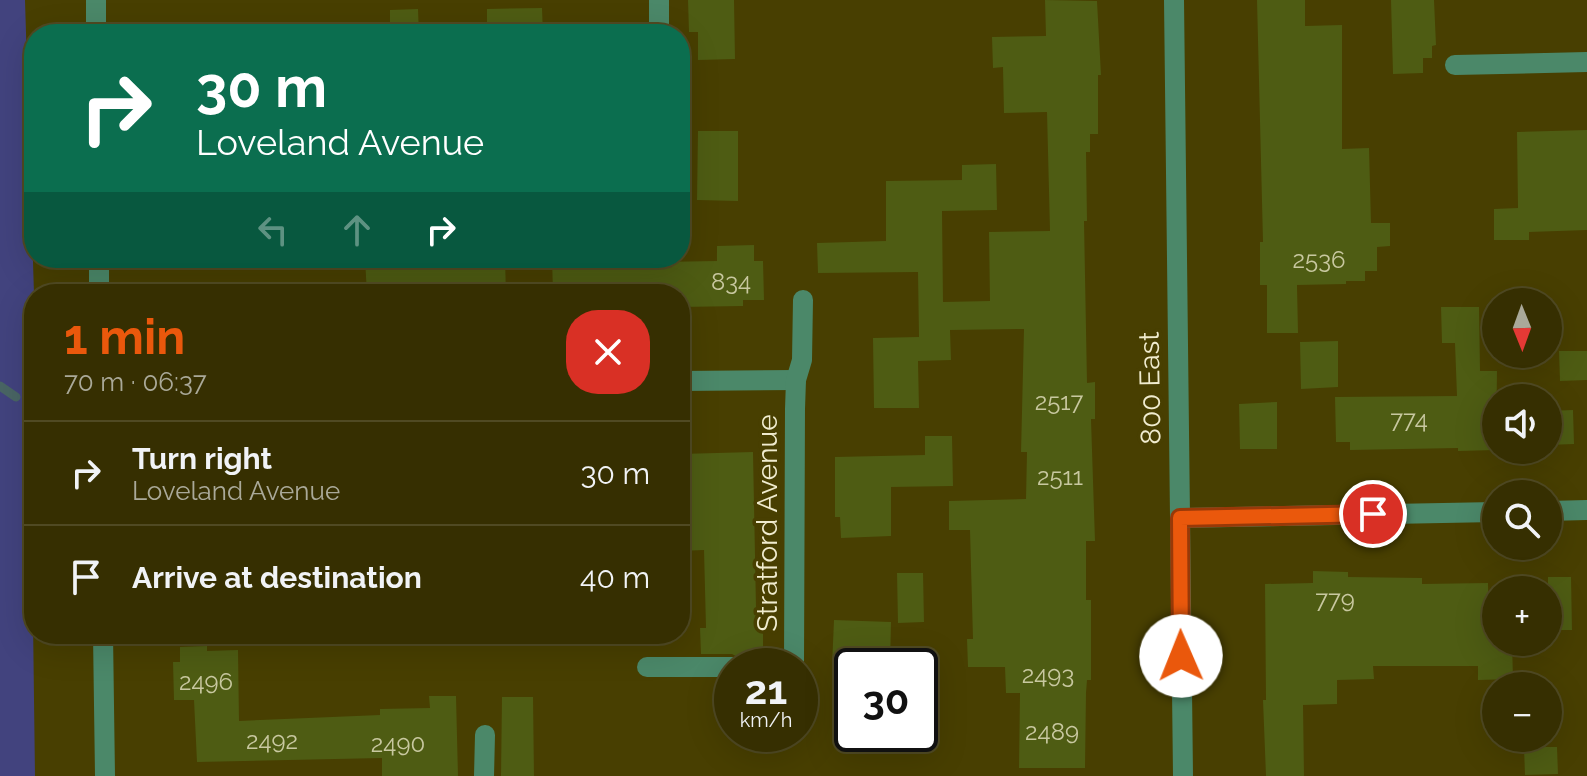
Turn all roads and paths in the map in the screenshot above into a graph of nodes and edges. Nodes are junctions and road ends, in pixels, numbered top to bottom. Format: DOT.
graph roads {
  1 [pos="96,0"];
  2 [pos="659,0"];
  3 [pos="1174,0"];
  4 [pos="96,24"];
  5 [pos="659,24"];
  6 [pos="1587,62"];
  7 [pos="1455,65"];
  8 [pos="803,300"];
  9 [pos="796,380"];
  10 [pos="690,381"];
  11 [pos="1587,510"];
  12 [pos="1562,511"];
  13 [pos="1482,512"];
  14 [pos="1180,518"];
  15 [pos="103,644"];
  16 [pos="794,648"];
  17 [pos="647,667"];
  18 [pos="714,667"];
  19 [pos="485,735"];
  20 [pos="105,776"];
  21 [pos="484,776"];
  22 [pos="1183,776"];
  1 -- 4 [label="street"];
  2 -- 5 [label="street"];
  3 -- 14 [label="street, 800 East"];
  6 -- 7 [label="street"];
  8 -- 9 [label="street, Stratford Avenue"];
  9 -- 10 [label="street, Stratford Avenue"];
  9 -- 16 [label="street, Stratford Avenue"];
  11 -- 12 [label="street"];
  13 -- 14 [label="street"];
  14 -- 22 [label="street, 800 East"];
  15 -- 20 [label="street"];
  17 -- 18 [label="street"];
  19 -- 21 [label="street"];
}
